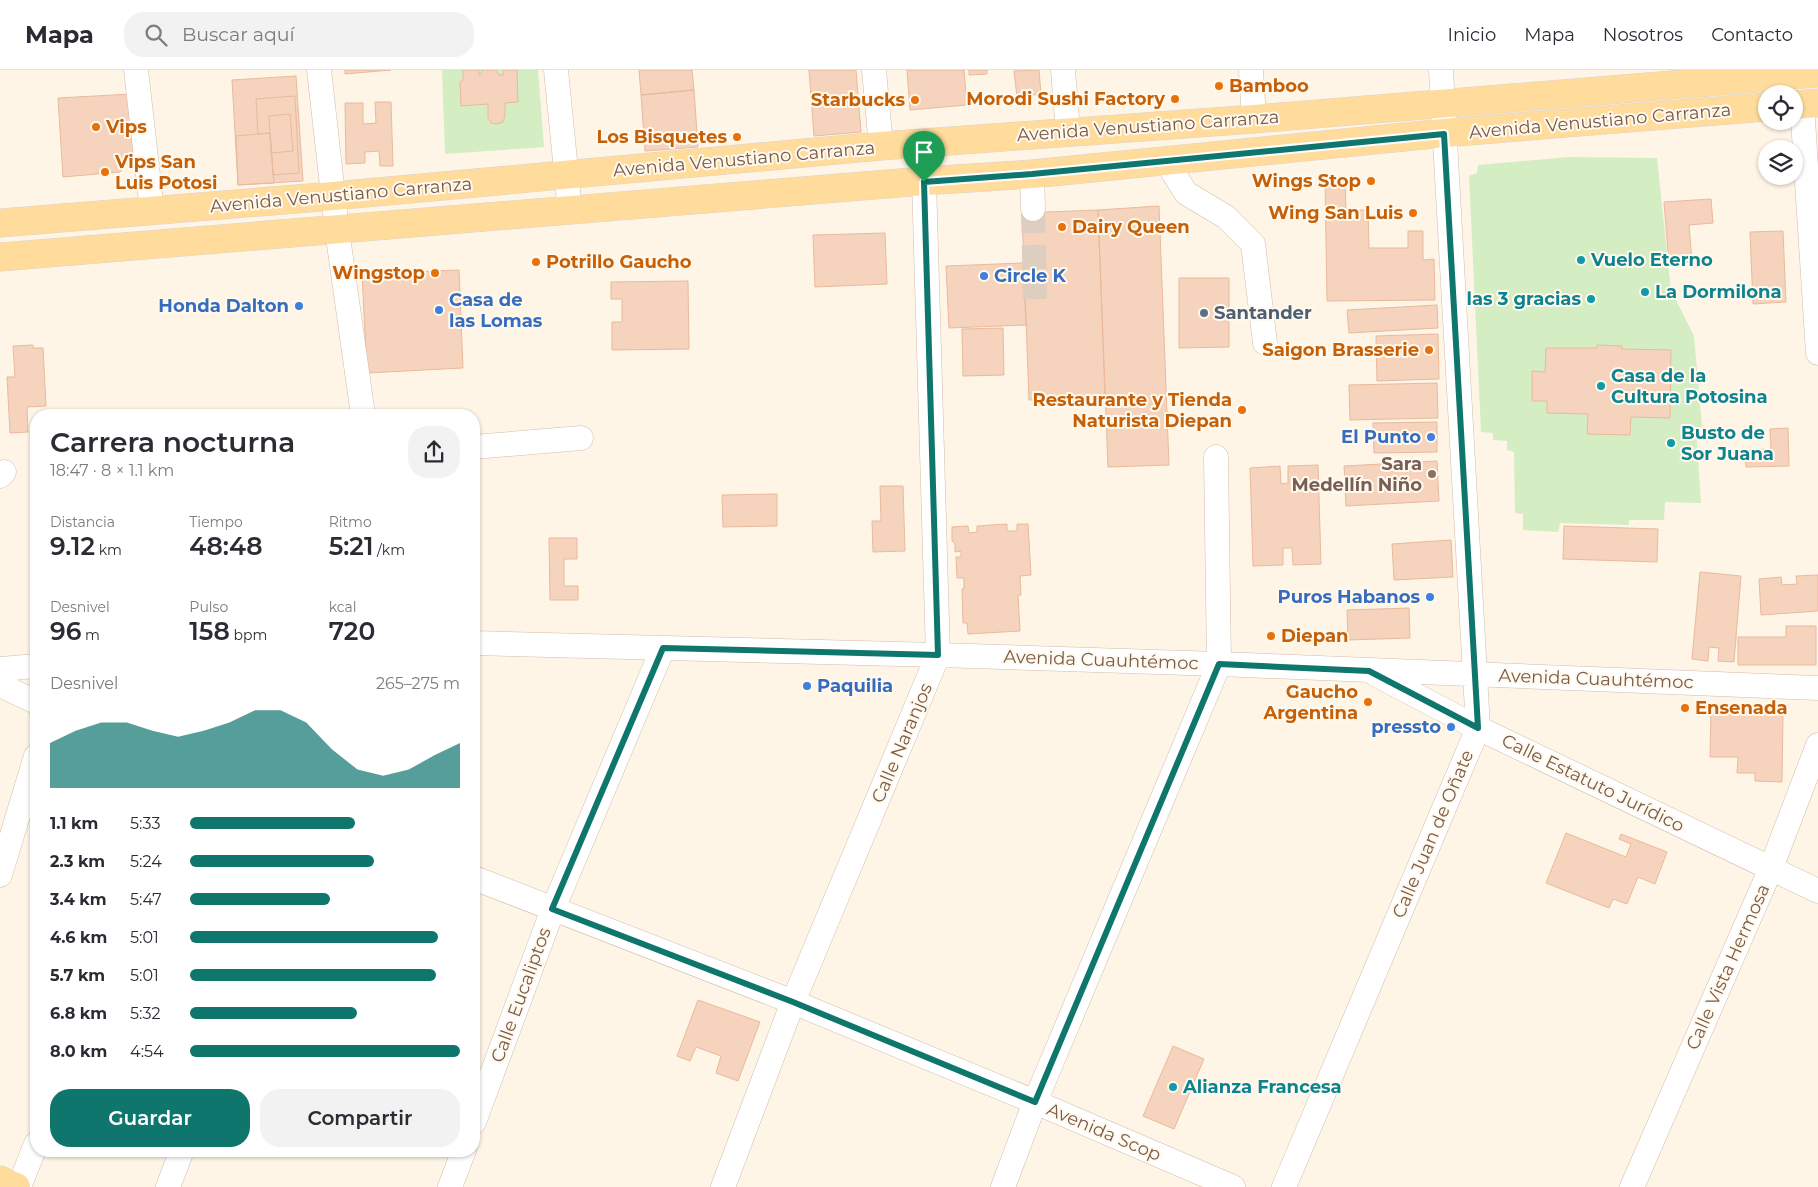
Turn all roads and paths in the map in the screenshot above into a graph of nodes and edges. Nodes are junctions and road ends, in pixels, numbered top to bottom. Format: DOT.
graph roads {
  1 [pos="136,70"];
  2 [pos="319,70"];
  3 [pos="556,70"];
  4 [pos="874,70"];
  5 [pos="1063,70"];
  6 [pos="1251,70"];
  7 [pos="1441,70"];
  8 [pos="1818,73"];
  9 [pos="1442,102"];
  10 [pos="1805,104"];
  11 [pos="1758,108"];
  12 [pos="1254,119"];
  13 [pos="1068,132"];
  14 [pos="1444,134"];
  15 [pos="881,146"];
  16 [pos="1166,161"];
  17 [pos="1032,174"];
  18 [pos="566,176"];
  19 [pos="924,182"];
  20 [pos="333,196"];
  21 [pos="1033,209"];
  22 [pos="152,210"];
  23 [pos="570,211"];
  24 [pos="0,223"];
  25 [pos="338,230"];
  26 [pos="0,257"];
  27 [pos="1264,343"];
  28 [pos="1818,353"];
  29 [pos="362,409"];
  30 [pos="581,438"];
  31 [pos="480,446"];
  32 [pos="1216,457"];
  33 [pos="480,643"];
  34 [pos="663,648"];
  35 [pos="938,655"];
  36 [pos="1219,664"];
  37 [pos="30,666"];
  38 [pos="0,668"];
  39 [pos="1369,671"];
  40 [pos="1475,675"];
  41 [pos="0,685"];
  42 [pos="1818,688"];
  43 [pos="30,699"];
  44 [pos="1478,728"];
  45 [pos="1818,745"];
  46 [pos="30,776"];
  47 [pos="1771,868"];
  48 [pos="0,875"];
  49 [pos="480,880"];
  50 [pos="1818,891"];
  51 [pos="552,909"];
  52 [pos="793,1002"];
  53 [pos="1035,1102"];
  54 [pos="480,1106"];
  55 [pos="30,1157"];
  56 [pos="179,1157"];
  57 [pos="461,1157"];
  58 [pos="0,1180"];
  59 [pos="17,1187"];
  60 [pos="168,1187"];
  61 [pos="450,1187"];
  62 [pos="723,1187"];
  63 [pos="1003,1187"];
  64 [pos="1233,1187"];
  65 [pos="1284,1187"];
  66 [pos="1632,1187"];
  1 -- 22 [label="street"];
  2 -- 20 [label="street"];
  3 -- 18 [label="street"];
  4 -- 15 [label="street"];
  5 -- 13 [label="street"];
  6 -- 12 [label="street"];
  7 -- 9 [label="street, Calle Juan de Oñate"];
  8 -- 9 [label="main road, Avenida Venustiano Carranza"];
  9 -- 12 [label="main road, Avenida Venustiano Carranza"];
  9 -- 14 [label="street, Calle Juan de Oñate"];
  10 -- 28 [label="street"];
  11 -- 14 [label="main road, Avenida Venustiano Carranza"];
  12 -- 13 [label="main road, Avenida Venustiano Carranza"];
  13 -- 15 [label="main road, Avenida Venustiano Carranza"];
  14 -- 16 [label="main road, Avenida Venustiano Carranza"];
  14 -- 40 [label="street, Calle Juan de Oñate"];
  15 -- 18 [label="main road, Avenida Venustiano Carranza"];
  16 -- 17 [label="main road, Avenida Venustiano Carranza"];
  16 -- 27 [label="street"];
  17 -- 19 [label="main road, Avenida Venustiano Carranza"];
  17 -- 21 [label="street"];
  18 -- 20 [label="main road, Avenida Venustiano Carranza"];
  18 -- 23 [label="street"];
  19 -- 23 [label="main road, Avenida Venustiano Carranza"];
  19 -- 35 [label="street, Calle Naranjos"];
  20 -- 22 [label="main road, Avenida Venustiano Carranza"];
  20 -- 25 [label="street"];
  22 -- 24 [label="main road, Avenida Venustiano Carranza"];
  23 -- 25 [label="main road, Avenida Venustiano Carranza"];
  25 -- 26 [label="main road, Avenida Venustiano Carranza"];
  25 -- 29 [label="street"];
  30 -- 31 [label="street"];
  32 -- 36 [label="street"];
  33 -- 34 [label="street, Avenida Cuauhtémoc"];
  34 -- 35 [label="street, Avenida Cuauhtémoc"];
  34 -- 51 [label="street, Calle Eucaliptos"];
  35 -- 36 [label="street, Avenida Cuauhtémoc"];
  35 -- 52 [label="street, Calle Naranjos"];
  36 -- 39 [label="street, Avenida Cuauhtémoc"];
  36 -- 53 [label="street"];
  37 -- 38 [label="street"];
  39 -- 40 [label="street, Avenida Cuauhtémoc"];
  39 -- 44 [label="street, Calle Estatuto Jurídico"];
  40 -- 42 [label="street, Avenida Cuauhtémoc"];
  40 -- 44 [label="street, Calle Juan de Oñate"];
  41 -- 43 [label="street"];
  44 -- 47 [label="street, Calle Estatuto Jurídico"];
  44 -- 65 [label="street, Calle Juan de Oñate"];
  45 -- 47 [label="street, Calle Vista Hermosa"];
  46 -- 48 [label="street"];
  47 -- 50 [label="street, Calle Estatuto Jurídico"];
  47 -- 66 [label="street, Calle Vista Hermosa"];
  49 -- 51 [label="street, Avenida Scop"];
  51 -- 52 [label="street, Avenida Scop"];
  51 -- 54 [label="street, Calle Eucaliptos"];
  52 -- 53 [label="street, Avenida Scop"];
  52 -- 62 [label="street, Calle Naranjos"];
  53 -- 63 [label="street"];
  53 -- 64 [label="street, Avenida Scop"];
  55 -- 59 [label="street"];
  56 -- 60 [label="street"];
  57 -- 61 [label="street"];
  58 -- 59 [label="main road"];
}
